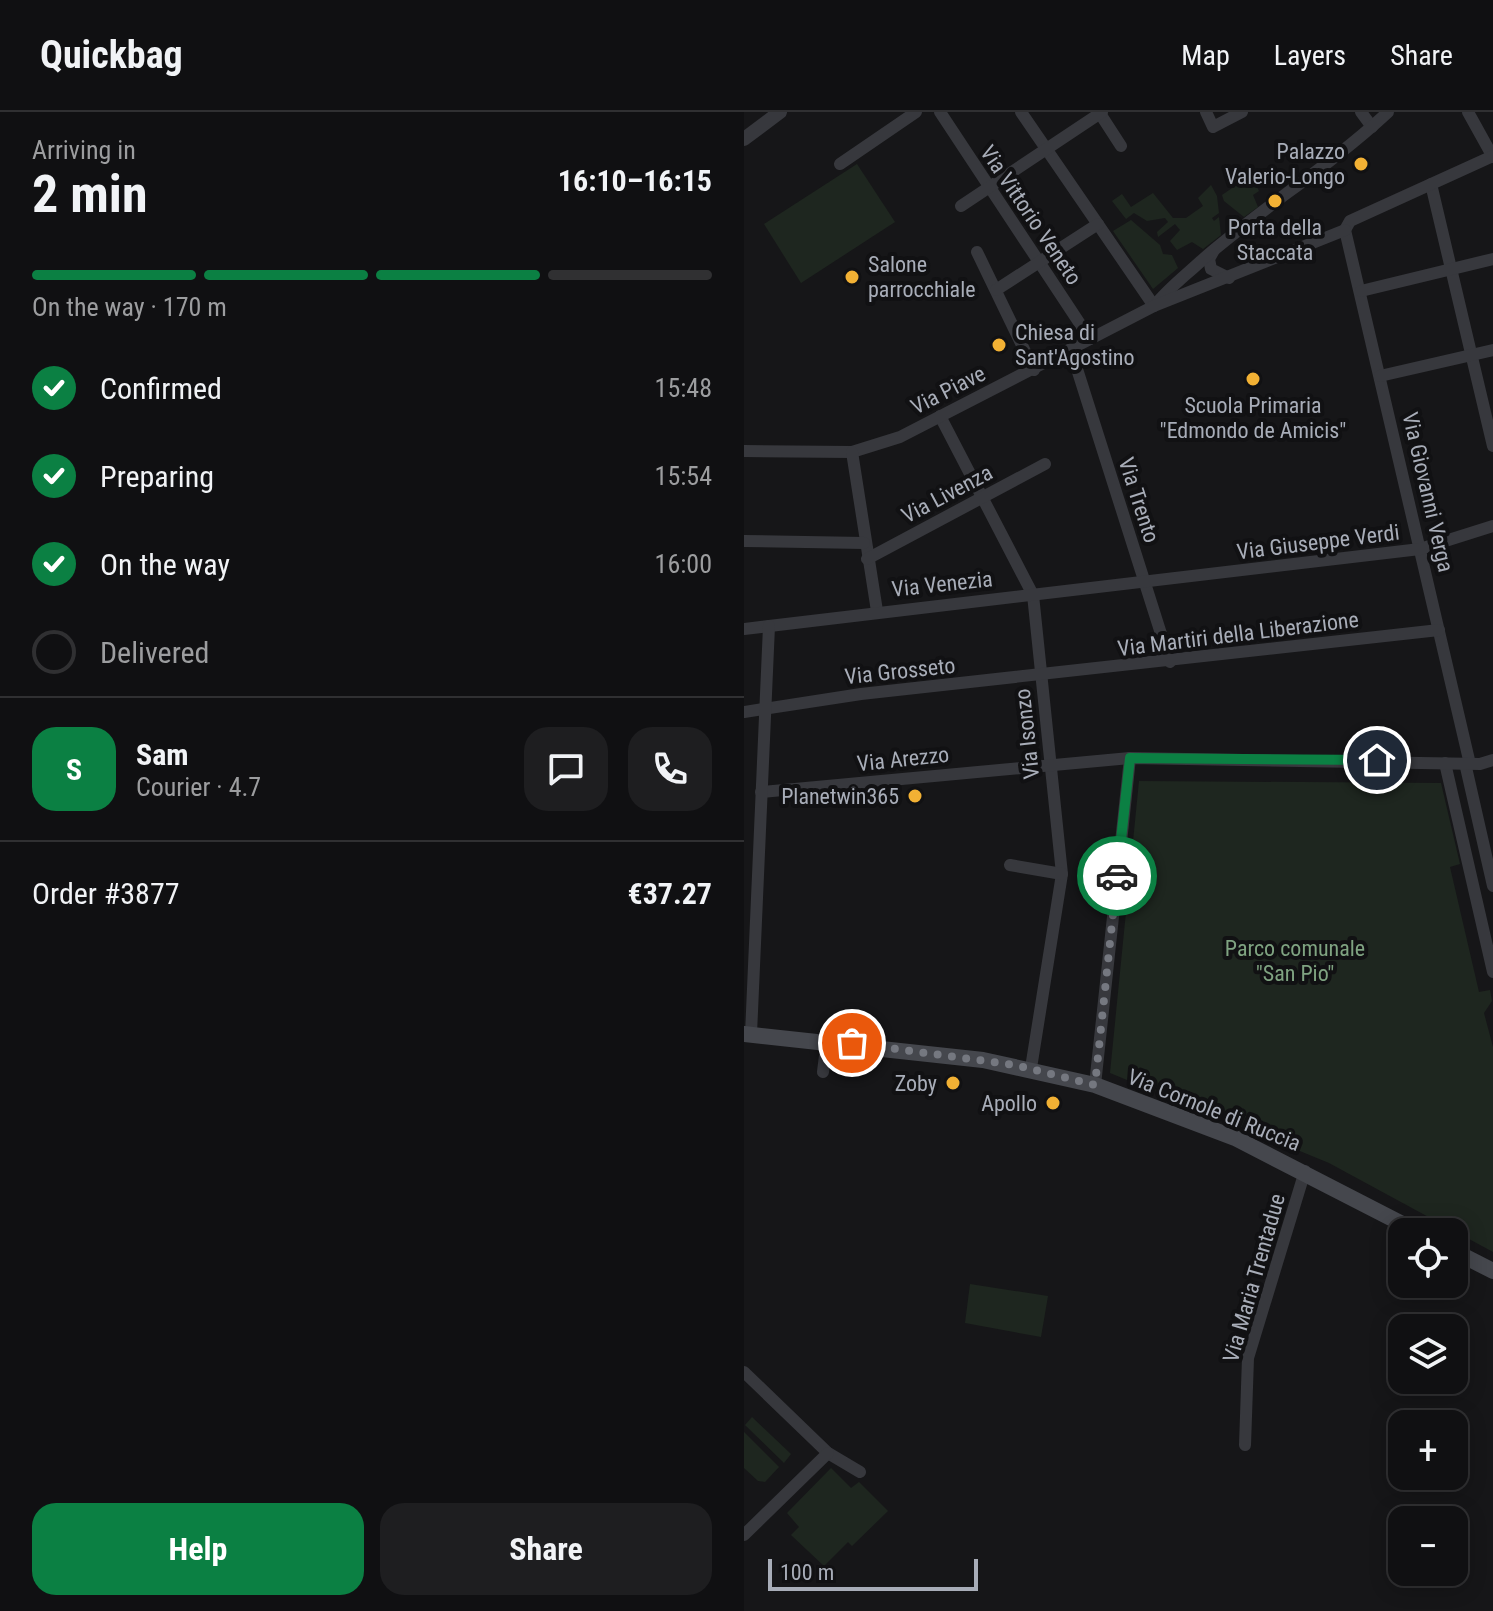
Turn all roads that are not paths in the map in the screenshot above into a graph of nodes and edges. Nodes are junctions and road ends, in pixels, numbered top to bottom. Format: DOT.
graph roads {
  1 [pos="916,112"];
  2 [pos="940,112"];
  3 [pos="1021,112"];
  4 [pos="1101,112"];
  5 [pos="1206,112"];
  6 [pos="1242,112"];
  7 [pos="1361,112"];
  8 [pos="1388,112"];
  9 [pos="1468,112"];
  10 [pos="772,114"];
  11 [pos="1372,127"];
  12 [pos="744,139"];
  13 [pos="1121,146"];
  14 [pos="1047,149"];
  15 [pos="1493,156"];
  16 [pos="840,164"];
  17 [pos="1431,184"];
  18 [pos="989,188"];
  19 [pos="961,206"];
  20 [pos="1098,224"];
  21 [pos="1345,230"];
  22 [pos="1214,250"];
  23 [pos="977,252"];
  24 [pos="1493,259"];
  25 [pos="1040,262"];
  26 [pos="1451,269"];
  27 [pos="1229,278"];
  28 [pos="996,290"];
  29 [pos="1361,291"];
  30 [pos="1154,306"];
  31 [pos="1090,339"];
  32 [pos="1071,350"];
  33 [pos="1493,350"];
  34 [pos="1471,355"];
  35 [pos="1034,370"];
  36 [pos="1380,376"];
  37 [pos="940,416"];
  38 [pos="1493,446"];
  39 [pos="744,451"];
  40 [pos="852,452"];
  41 [pos="1045,464"];
  42 [pos="982,498"];
  43 [pos="1493,526"];
  44 [pos="744,541"];
  45 [pos="864,543"];
  46 [pos="1420,549"];
  47 [pos="867,559"];
  48 [pos="1145,582"];
  49 [pos="1033,595"];
  50 [pos="877,611"];
  51 [pos="769,626"];
  52 [pos="744,629"];
  53 [pos="1439,630"];
  54 [pos="1170,662"];
  55 [pos="1041,677"];
  56 [pos="764,710"];
  57 [pos="744,712"];
  58 [pos="1130,758"];
  59 [pos="1493,760"];
  60 [pos="1445,763"];
  61 [pos="1050,764"];
  62 [pos="1468,764"];
  63 [pos="761,792"];
  64 [pos="1490,860"];
  65 [pos="1010,865"];
  66 [pos="1469,866"];
  67 [pos="1062,874"];
  68 [pos="1493,886"];
  69 [pos="1493,972"];
  70 [pos="748,1034"];
  71 [pos="827,1040"];
  72 [pos="1031,1068"];
  73 [pos="823,1072"];
  74 [pos="1095,1085"];
  75 [pos="1305,1171"];
  76 [pos="1392,1218"];
  77 [pos="1468,1258"];
  78 [pos="1493,1271"];
  79 [pos="744,1372"];
  80 [pos="1245,1445"];
  81 [pos="828,1453"];
  82 [pos="860,1472"];
  83 [pos="744,1535"];
  1 -- 16 [label="street"];
  2 -- 18 [label="street, Via Vittorio Veneto"];
  3 -- 14 [label="street"];
  4 -- 13 [label="street"];
  4 -- 14 [label="street"];
  5 -- 6 [label="street"];
  7 -- 11 [label="street"];
  8 -- 11 [label="street"];
  9 -- 15 [label="street"];
  10 -- 12 [label="street"];
  11 -- 22 [label="street"];
  14 -- 18 [label="street"];
  14 -- 20 [label="street"];
  15 -- 17 [label="street"];
  17 -- 21 [label="street"];
  17 -- 26 [label="street"];
  18 -- 19 [label="street"];
  18 -- 25 [label="street, Via Vittorio Veneto"];
  20 -- 25 [label="street"];
  20 -- 30 [label="street"];
  21 -- 27 [label="street"];
  21 -- 29 [label="street, Via Giovanni Verga"];
  22 -- 27 [label="street"];
  22 -- 30 [label="street"];
  23 -- 28 [label="street"];
  24 -- 26 [label="street"];
  25 -- 28 [label="street"];
  25 -- 31 [label="street, Via Vittorio Veneto"];
  26 -- 29 [label="street"];
  26 -- 34 [label="street"];
  27 -- 30 [label="street"];
  28 -- 35 [label="street"];
  29 -- 36 [label="street, Via Giovanni Verga"];
  30 -- 31 [label="street, Via Piave"];
  31 -- 32 [label="street, Via Piave"];
  32 -- 35 [label="street, Via Piave"];
  32 -- 48 [label="street, Via Trento"];
  33 -- 34 [label="street"];
  34 -- 36 [label="street"];
  34 -- 38 [label="street"];
  35 -- 37 [label="street, Via Piave"];
  36 -- 46 [label="street, Via Giovanni Verga"];
  37 -- 40 [label="street, Via Piave"];
  37 -- 42 [label="street, Via Isonzo"];
  39 -- 40 [label="street, Via Piave"];
  40 -- 45 [label="street"];
  41 -- 42 [label="street, Via Livenza"];
  42 -- 47 [label="street, Via Livenza"];
  42 -- 49 [label="street, Via Isonzo"];
  43 -- 46 [label="street, Via Giuseppe Verdi"];
  44 -- 45 [label="street"];
  45 -- 47 [label="street"];
  46 -- 48 [label="street, Via Giuseppe Verdi"];
  46 -- 53 [label="street, Via Giovanni Verga"];
  47 -- 50 [label="street"];
  48 -- 49 [label="street, Via Venezia"];
  48 -- 54 [label="street, Via Trento"];
  49 -- 50 [label="street, Via Venezia"];
  49 -- 55 [label="street, Via Isonzo"];
  50 -- 51 [label="street, Via Venezia"];
  51 -- 52 [label="street, Via Venezia"];
  51 -- 56 [label="street"];
  53 -- 54 [label="street, Via Martiri della Liberazione"];
  53 -- 62 [label="street, Via Giovanni Verga"];
  54 -- 55 [label="street, Via Martiri della Liberazione"];
  55 -- 56 [label="street, Via Grosseto"];
  55 -- 61 [label="street, Via Isonzo"];
  56 -- 57 [label="street, Via Grosseto"];
  56 -- 63 [label="street"];
  58 -- 60 [label="street, Via Arezzo"];
  58 -- 61 [label="street, Via Arezzo"];
  58 -- 74 [label="street"];
  59 -- 62 [label="street, Via Arezzo"];
  60 -- 62 [label="street, Via Arezzo"];
  60 -- 66 [label="street"];
  61 -- 63 [label="street, Via Arezzo"];
  61 -- 67 [label="street, Via Isonzo"];
  62 -- 64 [label="street, Via Giovanni Verga"];
  63 -- 70 [label="street"];
  64 -- 66 [label="street"];
  64 -- 68 [label="street, Via Giovanni Verga"];
  65 -- 67 [label="street"];
  66 -- 69 [label="street"];
  67 -- 72 [label="street, Via Isonzo"];
  70 -- 71 [label="main road, Via Cornole di Ruccia"];
  71 -- 72 [label="main road, Via Cornole di Ruccia"];
  71 -- 73 [label="street"];
  72 -- 74 [label="main road, Via Cornole di Ruccia"];
  74 -- 75 [label="main road, Via Cornole di Ruccia"];
  75 -- 76 [label="main road, Via Cornole di Ruccia"];
  75 -- 80 [label="street, Via Maria Trentadue"];
  77 -- 78 [label="main road"];
  79 -- 81 [label="street"];
  81 -- 82 [label="street"];
  81 -- 83 [label="street"];
}
